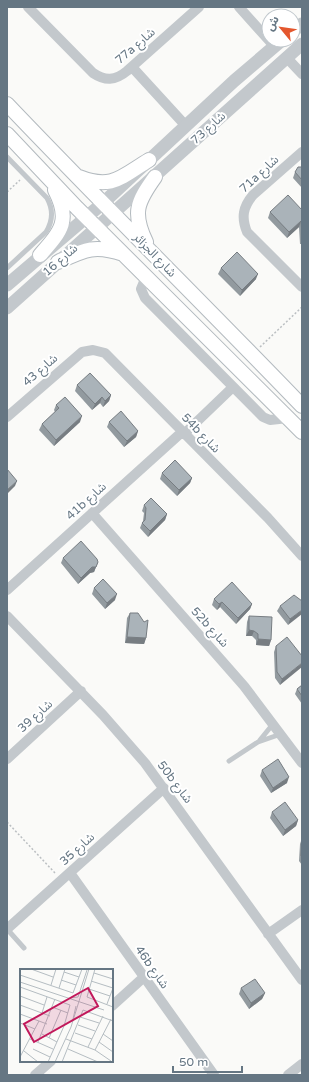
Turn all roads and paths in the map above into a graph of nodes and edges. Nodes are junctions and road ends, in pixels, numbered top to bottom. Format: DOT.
graph roads {
  1 [pos="28,7"];
  2 [pos="199,7"];
  3 [pos="239,7"];
  4 [pos="261,27"];
  5 [pos="302,44"];
  6 [pos="272,48"];
  7 [pos="286,57"];
  8 [pos="132,67"];
  9 [pos="302,74"];
  10 [pos="7,104"];
  11 [pos="186,126"];
  12 [pos="7,134"];
  13 [pos="302,152"];
  14 [pos="7,157"];
  15 [pos="149,160"];
  16 [pos="74,175"];
  17 [pos="47,176"];
  18 [pos="155,177"];
  19 [pos="103,203"];
  20 [pos="114,213"];
  21 [pos="92,222"];
  22 [pos="151,252"];
  23 [pos="40,255"];
  24 [pos="127,256"];
  25 [pos="58,262"];
  26 [pos="7,268"];
  27 [pos="146,277"];
  28 [pos="7,285"];
  29 [pos="302,287"];
  30 [pos="302,307"];
  31 [pos="7,308"];
  32 [pos="252,354"];
  33 [pos="72,359"];
  34 [pos="233,387"];
  35 [pos="302,406"];
  36 [pos="7,417"];
  37 [pos="288,418"];
  38 [pos="302,432"];
  39 [pos="183,433"];
  40 [pos="92,513"];
  41 [pos="302,556"];
  42 [pos="7,590"];
  43 [pos="7,616"];
  44 [pos="81,692"];
  45 [pos="273,723"];
  46 [pos="281,734"];
  47 [pos="258,742"];
  48 [pos="7,759"];
  49 [pos="229,761"];
  50 [pos="302,763"];
  51 [pos="164,788"];
  52 [pos="7,822"];
  53 [pos="70,873"];
  54 [pos="61,881"];
  55 [pos="302,910"];
  56 [pos="7,929"];
  57 [pos="268,934"];
  58 [pos="24,948"];
  59 [pos="144,977"];
  60 [pos="302,980"];
  61 [pos="113,1005"];
  62 [pos="50,1062"];
  63 [pos="302,1064"];
  64 [pos="36,1075"];
  65 [pos="214,1075"];
  66 [pos="288,1075"];
  1 -- 8 [label="street, 77a شارع"];
  2 -- 8 [label="street, 77a شارع"];
  3 -- 4 [label="street"];
  5 -- 7 [label="street, شارع 73"];
  6 -- 11 [label="street, شارع 73"];
  7 -- 9 [label="street"];
  7 -- 18 [label="street, شارع 73"];
  8 -- 11 [label="street"];
  10 -- 16 [label="main road, شارع الجزائر"];
  11 -- 15 [label="street, شارع 73"];
  12 -- 17 [label="main road, شارع الجزائر"];
  13 -- 29 [label="street, 71a شارع"];
  14 -- 26 [label="lane"];
  15 -- 16 [label="main road"];
  15 -- 19 [label="street, شارع 73"];
  16 -- 19 [label="main road, شارع الجزائر"];
  17 -- 21 [label="main road, شارع الجزائر"];
  17 -- 23 [label="main road"];
  18 -- 20 [label="street, شارع 73"];
  18 -- 22 [label="main road"];
  19 -- 20 [label="main road, شارع الجزائر"];
  19 -- 21 [label="street, شارع 16"];
  20 -- 21 [label="street, شارع 16"];
  20 -- 22 [label="main road, شارع الجزائر"];
  21 -- 23 [label="street, شارع 16"];
  21 -- 24 [label="main road, شارع الجزائر"];
  21 -- 25 [label="street, شارع 16"];
  22 -- 32 [label="main road, شارع الجزائر"];
  23 -- 28 [label="street, شارع 16"];
  24 -- 25 [label="main road"];
  24 -- 27 [label="main road, شارع الجزائر"];
  25 -- 31 [label="street, شارع 16"];
  27 -- 34 [label="street"];
  27 -- 37 [label="main road, شارع الجزائر"];
  30 -- 32 [label="path"];
  32 -- 35 [label="main road, شارع الجزائر"];
  33 -- 36 [label="street, شارع 43"];
  33 -- 39 [label="street, 54b شارع"];
  34 -- 37 [label="street"];
  34 -- 39 [label="street, 41b شارع"];
  37 -- 38 [label="main road, شارع الجزائر"];
  39 -- 40 [label="street, 41b شارع"];
  39 -- 41 [label="street, 54b شارع"];
  40 -- 42 [label="street, 41b شارع"];
  40 -- 45 [label="street, 52b شارع"];
  43 -- 44 [label="street, 50b شارع"];
  44 -- 48 [label="street, شارع 39"];
  44 -- 51 [label="street, 50b شارع"];
  45 -- 46 [label="street, 52b شارع"];
  45 -- 47 [label="lane"];
  46 -- 47 [label="lane"];
  46 -- 50 [label="street, 52b شارع"];
  47 -- 49 [label="lane"];
  51 -- 53 [label="street, شارع 35"];
  51 -- 57 [label="street, 50b شارع"];
  52 -- 54 [label="path"];
  53 -- 54 [label="street, شارع 35"];
  53 -- 59 [label="street, 46b شارع"];
  54 -- 56 [label="street, شارع 35"];
  55 -- 57 [label="street"];
  56 -- 58 [label="lane"];
  57 -- 60 [label="street, 50b شارع"];
  59 -- 61 [label="street"];
  59 -- 65 [label="street, 46b شارع"];
  62 -- 64 [label="street"];
  63 -- 66 [label="street"];
}
